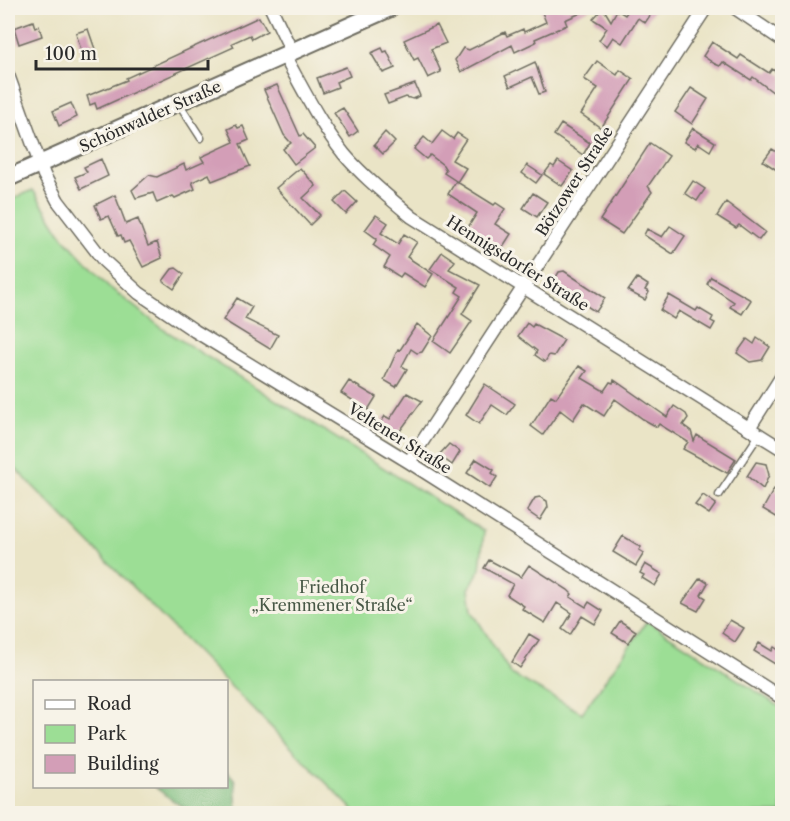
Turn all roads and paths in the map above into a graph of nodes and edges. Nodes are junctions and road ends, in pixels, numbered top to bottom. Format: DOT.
graph roads {
  1 [pos="271,8"];
  2 [pos="390,8"];
  3 [pos="706,8"];
  4 [pos="735,8"];
  5 [pos="783,40"];
  6 [pos="288,53"];
  7 [pos="8,75"];
  8 [pos="178,103"];
  9 [pos="201,138"];
  10 [pos="39,165"];
  11 [pos="8,178"];
  12 [pos="524,285"];
  13 [pos="783,376"];
  14 [pos="754,431"];
  15 [pos="783,448"];
  16 [pos="410,462"];
  17 [pos="719,495"];
  18 [pos="783,698"];
  1 -- 6 [label="street, Hennigsdorfer Straße"];
  2 -- 6 [label="main road, Schönwalder Straße"];
  3 -- 12 [label="street, Bötzower Straße"];
  4 -- 5 [label="street"];
  6 -- 8 [label="main road, Schönwalder Straße"];
  6 -- 12 [label="street, Hennigsdorfer Straße"];
  7 -- 10 [label="street, Veltener Straße"];
  8 -- 9 [label="lane"];
  8 -- 10 [label="main road, Schönwalder Straße"];
  10 -- 11 [label="main road, Schönwalder Straße"];
  10 -- 16 [label="street, Veltener Straße"];
  12 -- 14 [label="street, Hennigsdorfer Straße"];
  12 -- 16 [label="street, Bötzower Straße"];
  13 -- 14 [label="street"];
  14 -- 15 [label="street, Hennigsdorfer Straße"];
  14 -- 17 [label="lane"];
  16 -- 18 [label="street, Veltener Straße"];
}
